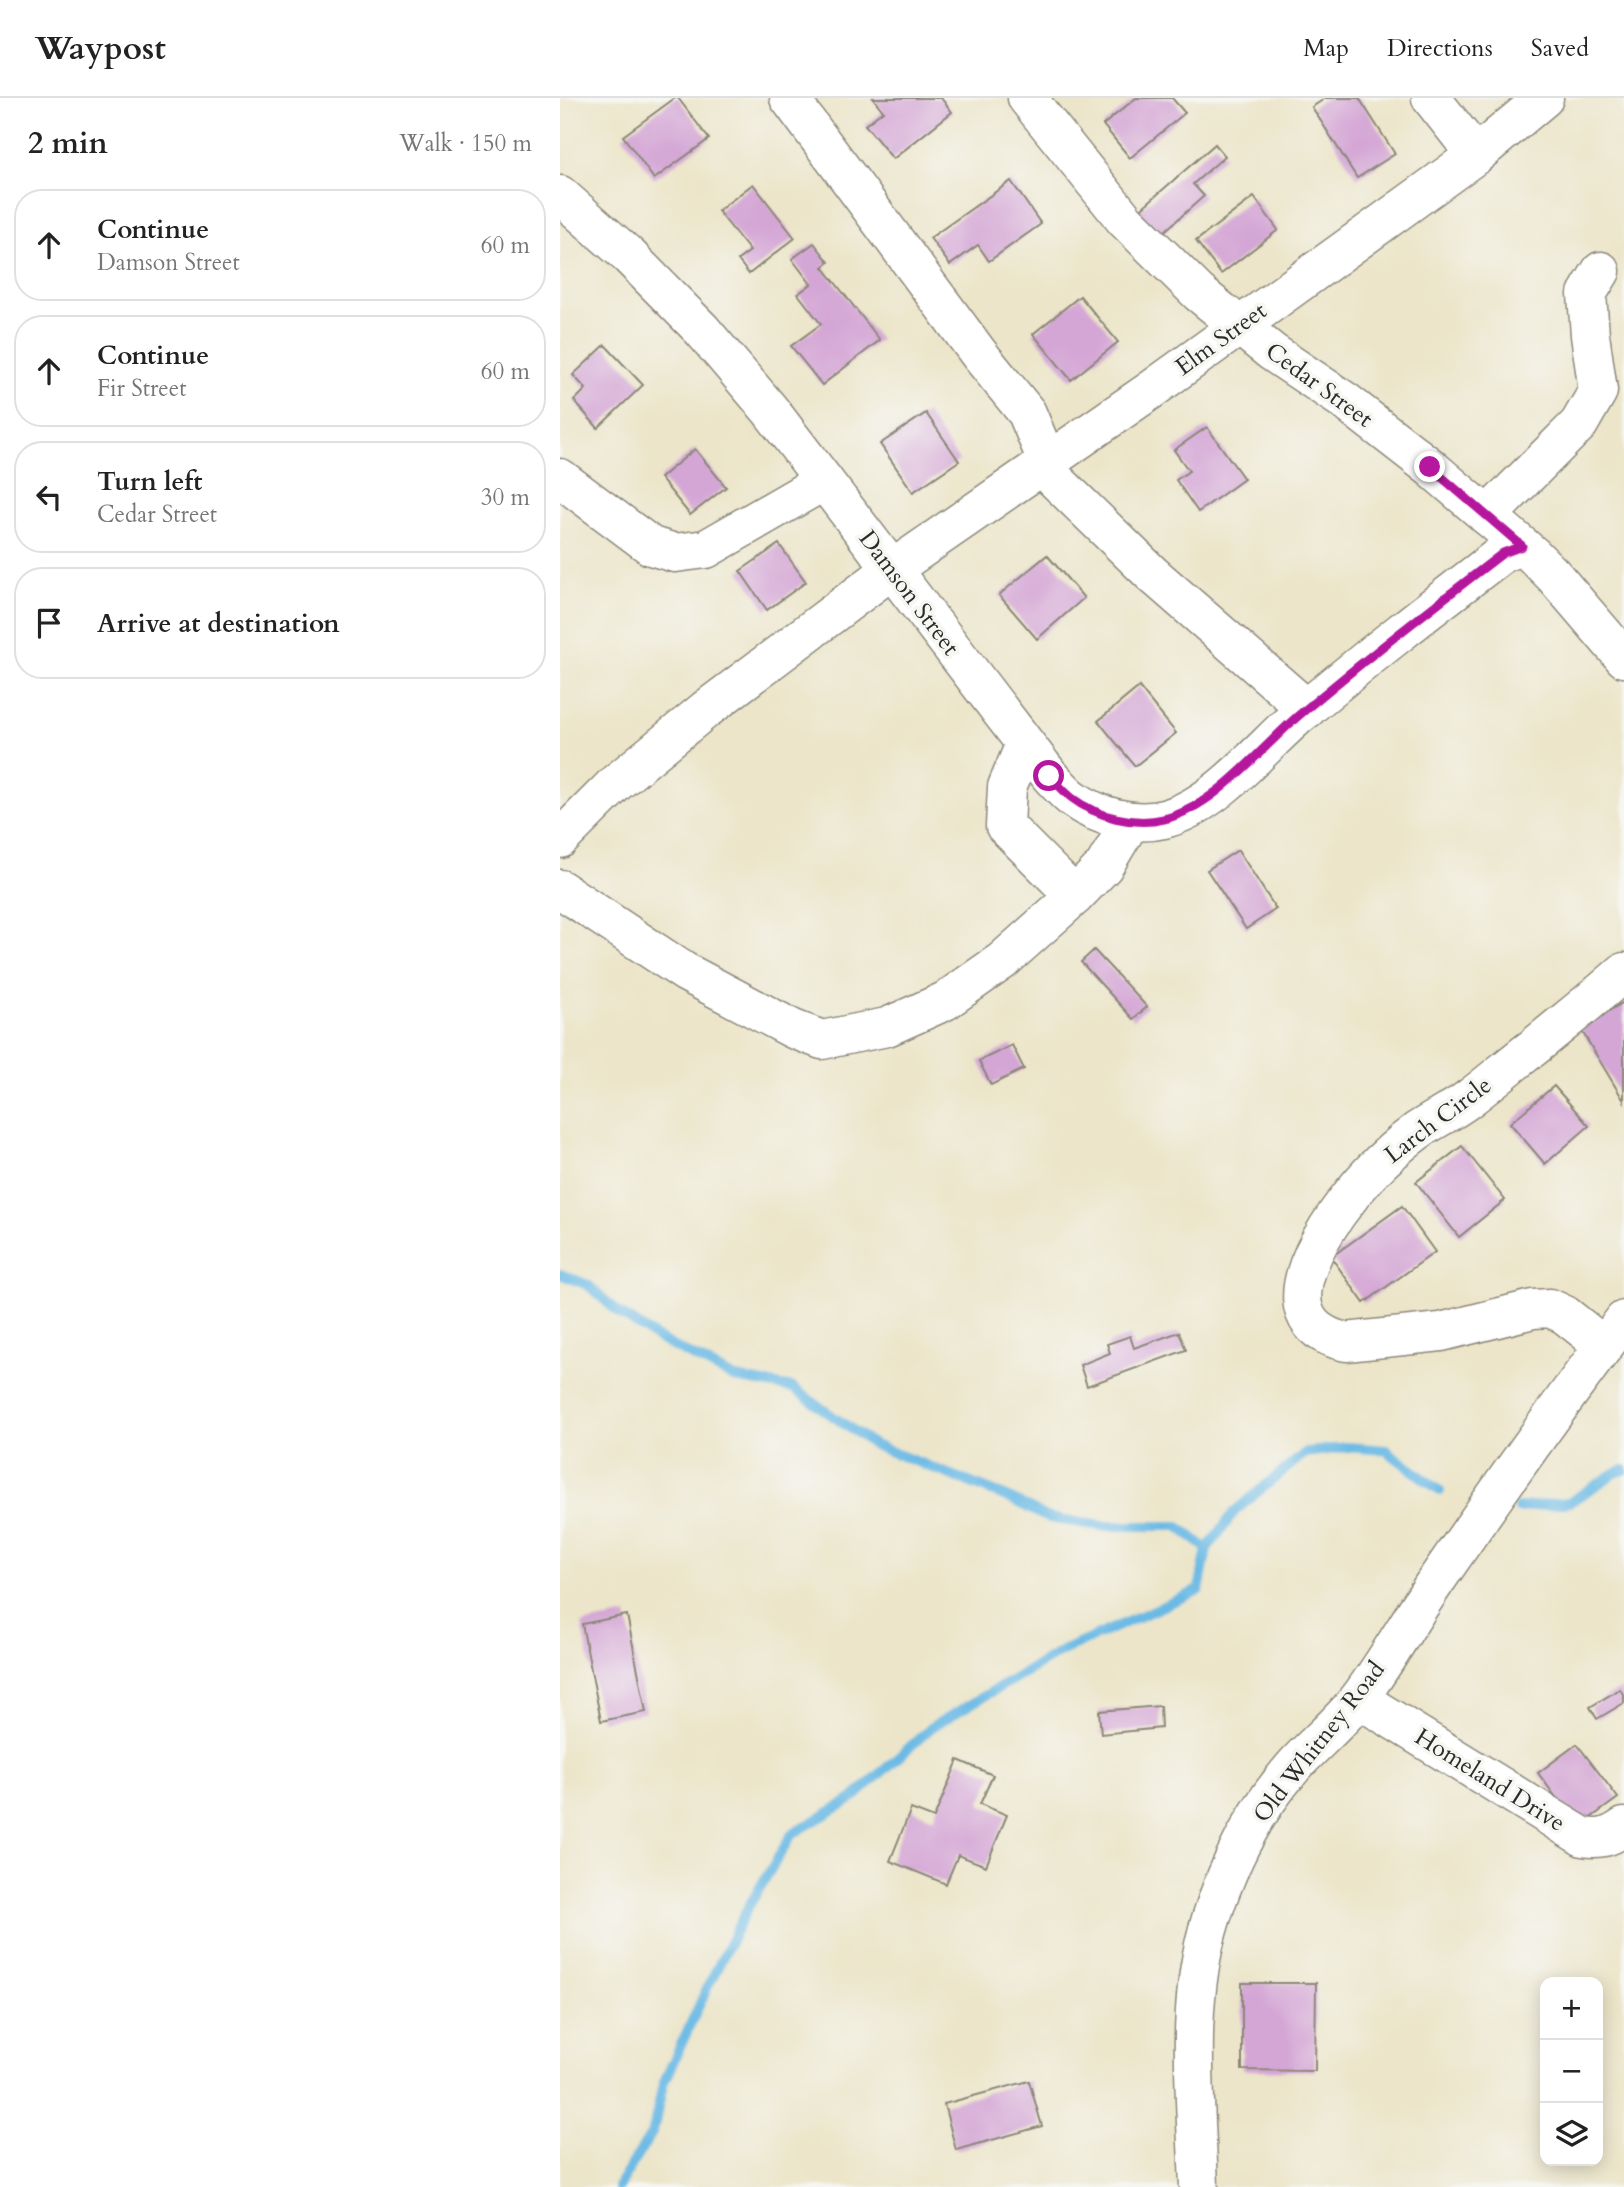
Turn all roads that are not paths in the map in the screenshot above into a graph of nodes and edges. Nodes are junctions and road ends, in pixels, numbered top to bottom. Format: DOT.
graph roads {
  1 [pos="789,98"];
  2 [pos="1027,98"];
  3 [pos="1431,98"];
  4 [pos="1544,98"];
  5 [pos="1476,155"];
  6 [pos="560,195"];
  7 [pos="1601,271"];
  8 [pos="1238,327"];
  9 [pos="1044,463"];
  10 [pos="824,481"];
  11 [pos="568,495"];
  12 [pos="1487,516"];
  13 [pos="1522,546"];
  14 [pos="891,570"];
  15 [pos="1624,658"];
  16 [pos="1303,713"];
  17 [pos="1025,744"];
  18 [pos="1131,821"];
  19 [pos="560,839"];
  20 [pos="560,889"];
  21 [pos="1075,897"];
  22 [pos="1624,972"];
  23 [pos="1614,1333"];
  24 [pos="1359,1699"];
  25 [pos="1624,1827"];
  26 [pos="1199,2187"];
  1 -- 9 [label="street"];
  2 -- 8 [label="street, Cedar Street"];
  3 -- 5 [label="street"];
  4 -- 5 [label="street, Elm Street"];
  5 -- 8 [label="street, Elm Street"];
  6 -- 10 [label="street, Damson Street"];
  7 -- 12 [label="street"];
  8 -- 9 [label="street, Elm Street"];
  8 -- 12 [label="street, Cedar Street"];
  9 -- 14 [label="street, Elm Street"];
  9 -- 16 [label="street"];
  10 -- 11 [label="street"];
  10 -- 14 [label="street, Damson Street"];
  12 -- 13 [label="street, Cedar Street"];
  13 -- 15 [label="street, Cedar Street"];
  13 -- 16 [label="street, Damson Street"];
  14 -- 17 [label="street, Damson Street"];
  14 -- 19 [label="street, Elm Street"];
  16 -- 18 [label="street, Damson Street"];
  17 -- 18 [label="street, Damson Street"];
  17 -- 21 [label="street"];
  18 -- 21 [label="street"];
  20 -- 21 [label="street"];
  22 -- 23 [label="street, Larch Circle"];
  23 -- 24 [label="street, Old Whitney Road"];
  24 -- 25 [label="street, Homeland Drive"];
  24 -- 26 [label="street, Old Whitney Road"];
}
